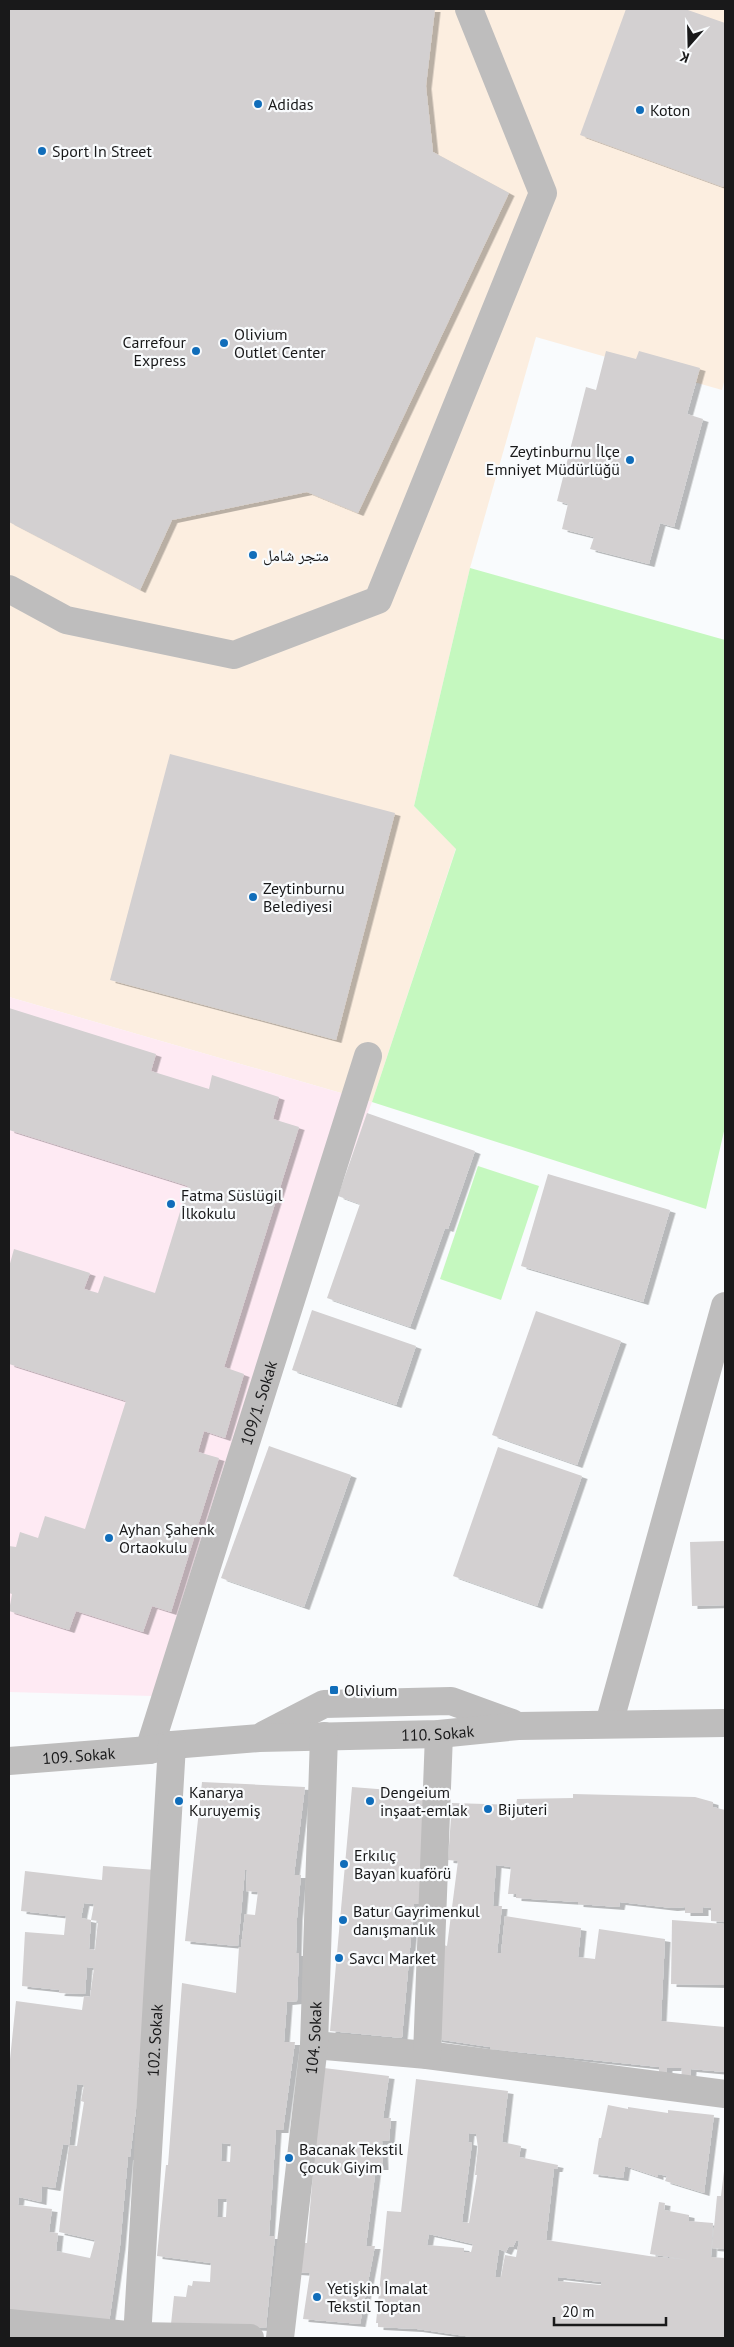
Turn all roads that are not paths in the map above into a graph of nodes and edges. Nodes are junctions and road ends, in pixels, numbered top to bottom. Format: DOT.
graph roads {
  1 [pos="469,9"];
  2 [pos="9,589"];
  3 [pos="368,1056"];
  4 [pos="725,1306"];
  5 [pos="713,1395"];
  6 [pos="725,1723"];
  7 [pos="609,1724"];
  8 [pos="518,1726"];
  9 [pos="438,1734"];
  10 [pos="324,1736"];
  11 [pos="258,1738"];
  12 [pos="161,1747"];
  13 [pos="9,1765"];
  14 [pos="314,2045"];
  15 [pos="427,2055"];
  16 [pos="725,2094"];
  17 [pos="9,2322"];
  18 [pos="137,2337"];
  19 [pos="250,2338"];
  20 [pos="280,2338"];
  1 -- 2 [label="street"];
  3 -- 12 [label="street, 109/1. Sokak"];
  4 -- 5 [label="street"];
  5 -- 7 [label="street"];
  6 -- 7 [label="street, 110. Sokak"];
  7 -- 8 [label="street, 110. Sokak"];
  8 -- 9 [label="street, 110. Sokak"];
  8 -- 11 [label="street"];
  9 -- 10 [label="street, 110. Sokak"];
  9 -- 15 [label="street"];
  10 -- 11 [label="street, 110. Sokak"];
  10 -- 14 [label="street, 104. Sokak"];
  11 -- 12 [label="street, 110. Sokak"];
  12 -- 13 [label="street, 109. Sokak"];
  12 -- 18 [label="street, 102. Sokak"];
  14 -- 15 [label="street"];
  14 -- 20 [label="street, 104. Sokak"];
  15 -- 16 [label="street"];
  17 -- 18 [label="street"];
  18 -- 19 [label="street"];
}
